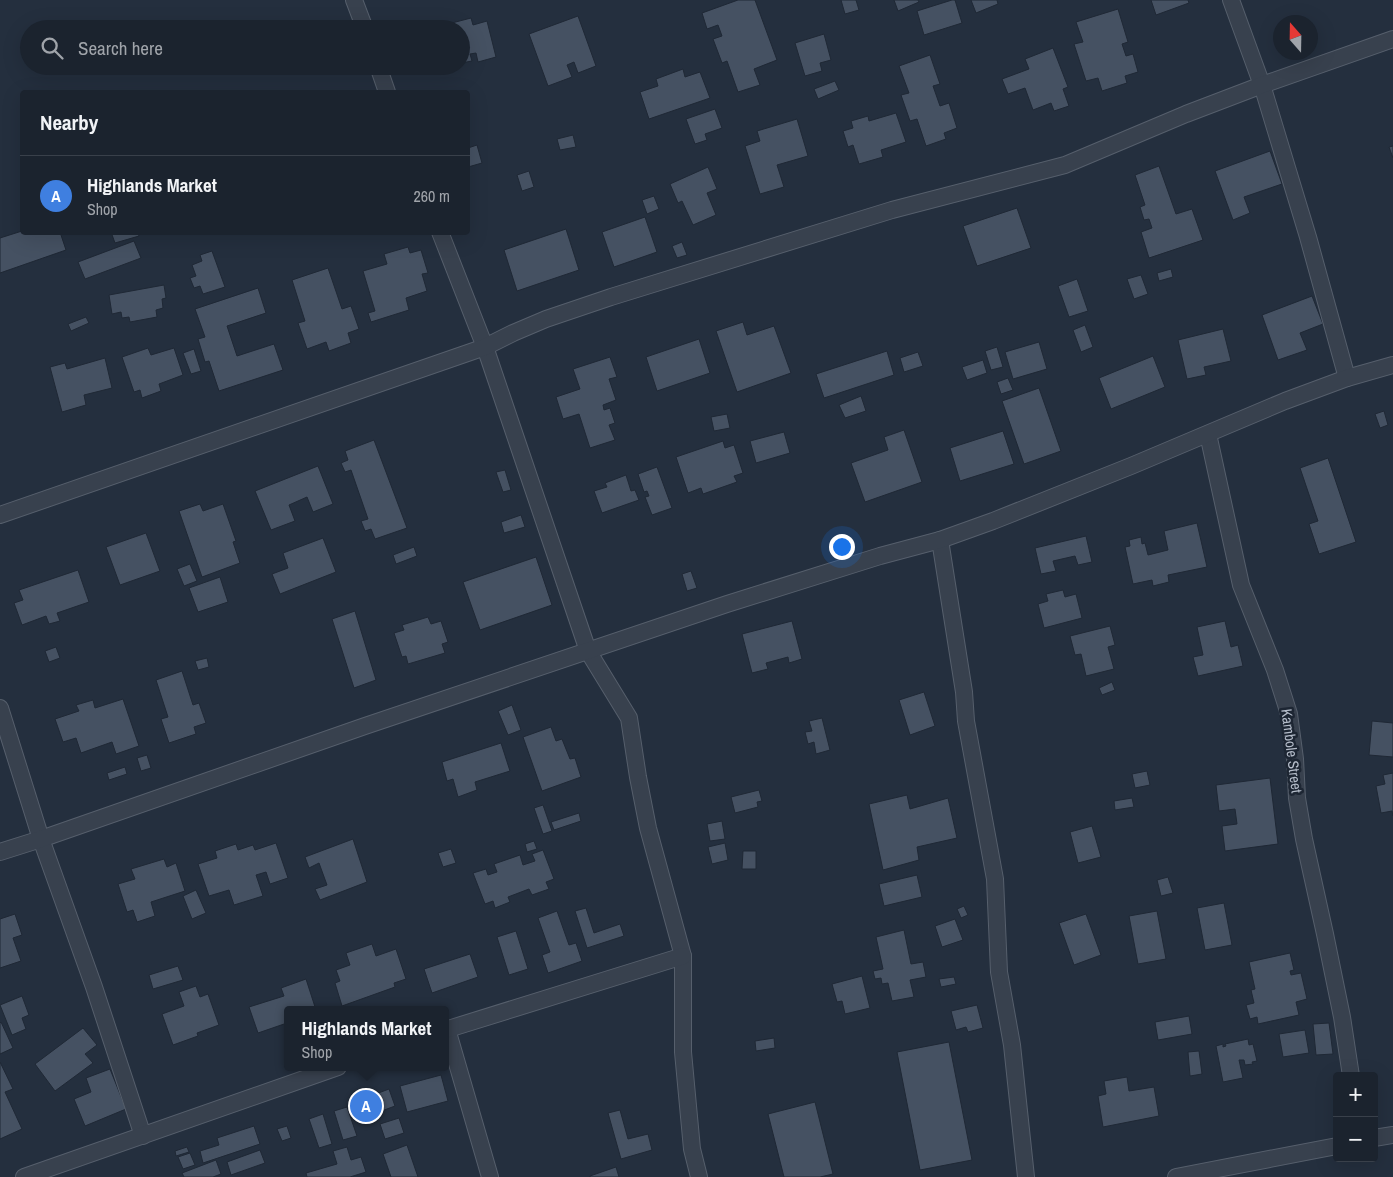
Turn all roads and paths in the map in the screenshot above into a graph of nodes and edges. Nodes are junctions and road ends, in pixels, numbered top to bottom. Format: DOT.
graph roads {
  1 [pos="354,0"];
  2 [pos="1231,0"];
  3 [pos="362,20"];
  4 [pos="1393,40"];
  5 [pos="381,75"];
  6 [pos="1262,85"];
  7 [pos="386,90"];
  8 [pos="441,235"];
  9 [pos="485,348"];
  10 [pos="1393,365"];
  11 [pos="1347,378"];
  12 [pos="1208,434"];
  13 [pos="0,515"];
  14 [pos="940,540"];
  15 [pos="588,651"];
  16 [pos="0,708"];
  17 [pos="41,839"];
  18 [pos="0,852"];
  19 [pos="683,956"];
  20 [pos="449,1029"];
  21 [pos="449,1040"];
  22 [pos="327,1071"];
  23 [pos="1350,1072"];
  24 [pos="1393,1135"];
  25 [pos="143,1136"];
  26 [pos="1378,1137"];
  27 [pos="1333,1147"];
  28 [pos="24,1177"];
  29 [pos="490,1177"];
  30 [pos="699,1177"];
  31 [pos="1026,1177"];
  32 [pos="1176,1177"];
  1 -- 3 [label="street"];
  2 -- 6 [label="street"];
  4 -- 6 [label="street"];
  5 -- 7 [label="street"];
  6 -- 9 [label="street"];
  6 -- 11 [label="street"];
  8 -- 9 [label="street"];
  9 -- 13 [label="street"];
  9 -- 15 [label="street"];
  10 -- 11 [label="street"];
  11 -- 12 [label="street"];
  12 -- 14 [label="street"];
  12 -- 23 [label="street, Kambole Street"];
  14 -- 15 [label="street"];
  14 -- 31 [label="street"];
  15 -- 17 [label="street"];
  15 -- 19 [label="street"];
  16 -- 17 [label="street"];
  17 -- 18 [label="street"];
  17 -- 25 [label="street"];
  19 -- 20 [label="street"];
  19 -- 30 [label="street"];
  21 -- 29 [label="street"];
  22 -- 25 [label="street"];
  24 -- 26 [label="street"];
  25 -- 28 [label="street"];
  27 -- 32 [label="street"];
}
